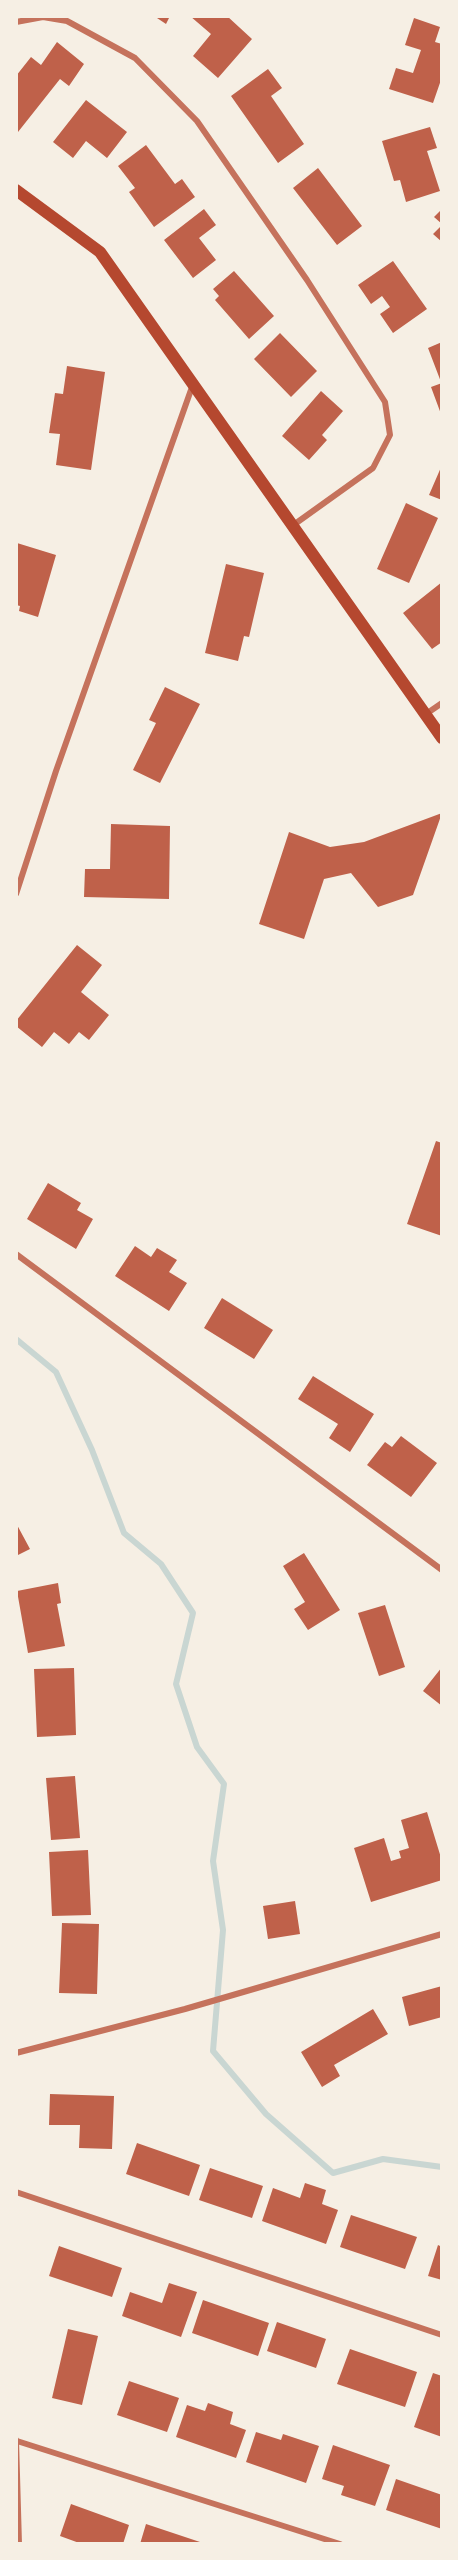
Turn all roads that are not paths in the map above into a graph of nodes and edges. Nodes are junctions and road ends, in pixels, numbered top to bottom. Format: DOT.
graph roads {
  1 [pos="16,22"];
  2 [pos="16,190"];
  3 [pos="192,387"];
  4 [pos="292,526"];
  5 [pos="441,703"];
  6 [pos="426,714"];
  7 [pos="441,738"];
  8 [pos="16,894"];
  9 [pos="16,1254"];
  10 [pos="441,1570"];
  11 [pos="441,1934"];
  12 [pos="16,2053"];
  13 [pos="16,2192"];
  14 [pos="441,2335"];
  15 [pos="17,2441"];
  16 [pos="318,2540"];
  17 [pos="19,2544"];
  18 [pos="340,2544"];
  1 -- 4 [label="street"];
  2 -- 3 [label="main road"];
  3 -- 4 [label="main road"];
  3 -- 8 [label="street"];
  4 -- 6 [label="main road"];
  5 -- 6 [label="street"];
  6 -- 7 [label="main road"];
  9 -- 10 [label="street"];
  11 -- 12 [label="street"];
  13 -- 14 [label="street"];
  15 -- 16 [label="street"];
  15 -- 17 [label="street"];
  16 -- 18 [label="street"];
}
